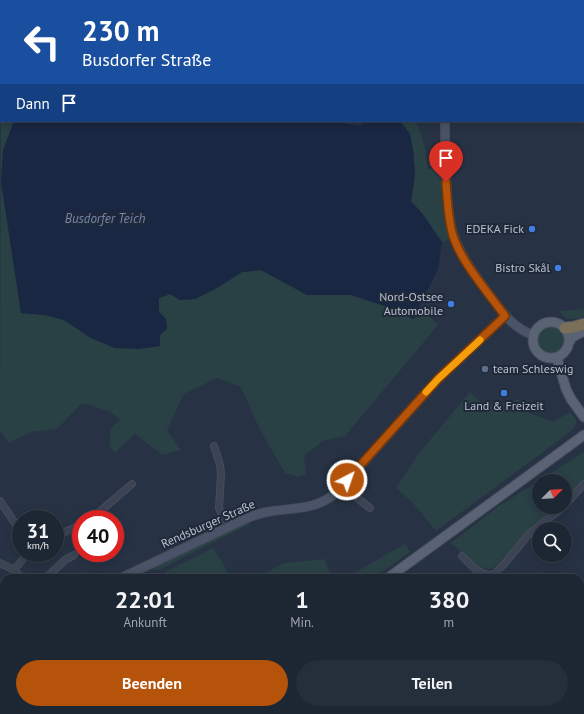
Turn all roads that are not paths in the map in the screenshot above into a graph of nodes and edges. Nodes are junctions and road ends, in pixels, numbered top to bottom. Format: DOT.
graph roads {
  1 [pos="444,122"];
  2 [pos="505,316"];
  3 [pos="584,324"];
  4 [pos="565,328"];
  5 [pos="584,331"];
  6 [pos="533,335"];
  7 [pos="570,341"];
  8 [pos="557,358"];
  9 [pos="584,417"];
  10 [pos="580,438"];
  11 [pos="214,446"];
  12 [pos="345,483"];
  13 [pos="132,484"];
  14 [pos="584,484"];
  15 [pos="572,497"];
  16 [pos="0,501"];
  17 [pos="370,508"];
  18 [pos="101,510"];
  19 [pos="554,514"];
  20 [pos="12,519"];
  21 [pos="227,527"];
  22 [pos="72,556"];
  23 [pos="462,556"];
  24 [pos="21,562"];
  25 [pos="0,563"];
  26 [pos="14,570"];
  27 [pos="18,574"];
  28 [pos="50,574"];
  29 [pos="129,574"];
  30 [pos="393,574"];
  31 [pos="483,574"];
  32 [pos="494,574"];
  1 -- 2 [label="street"];
  2 -- 6 [label="street"];
  2 -- 12 [label="street, Rendsburger Straße"];
  3 -- 4 [label="highway"];
  4 -- 6 [label="main road"];
  4 -- 7 [label="main road"];
  5 -- 7 [label="main road"];
  6 -- 8 [label="main road"];
  7 -- 8 [label="main road"];
  8 -- 9 [label="main road"];
  10 -- 30 [label="main road"];
  11 -- 21 [label="street"];
  12 -- 17 [label="street"];
  12 -- 21 [label="street, Rendsburger Straße"];
  13 -- 18 [label="street"];
  14 -- 15 [label="street"];
  16 -- 20 [label="street"];
  19 -- 32 [label="street"];
  21 -- 29 [label="street, Rendsburger Straße"];
  22 -- 28 [label="street"];
  23 -- 31 [label="street"];
  24 -- 26 [label="street"];
  25 -- 26 [label="street"];
  26 -- 27 [label="street"];
}
